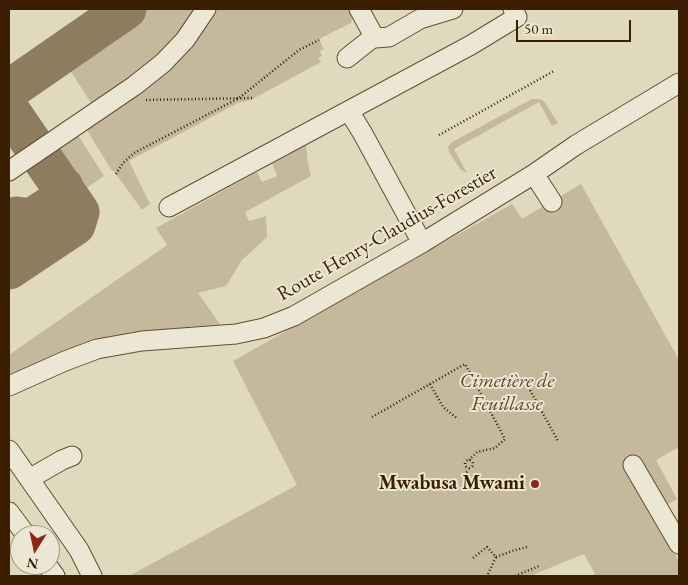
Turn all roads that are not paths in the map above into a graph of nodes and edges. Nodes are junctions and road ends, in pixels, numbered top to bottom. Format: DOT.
graph roads {
  1 [pos="206,9"];
  2 [pos="359,9"];
  3 [pos="449,9"];
  4 [pos="513,9"];
  5 [pos="375,38"];
  6 [pos="347,58"];
  7 [pos="679,83"];
  8 [pos="349,111"];
  9 [pos="9,171"];
  10 [pos="534,174"];
  11 [pos="552,202"];
  12 [pos="169,207"];
  13 [pos="422,242"];
  14 [pos="9,386"];
  15 [pos="9,450"];
  16 [pos="72,456"];
  17 [pos="633,465"];
  18 [pos="29,479"];
  19 [pos="9,512"];
  20 [pos="19,525"];
  21 [pos="679,544"];
  22 [pos="92,576"];
  1 -- 9 [label="street"];
  2 -- 5 [label="street"];
  3 -- 5 [label="street"];
  4 -- 8 [label="street"];
  5 -- 6 [label="street"];
  7 -- 10 [label="street, Route Henry-Claudius-Forestier"];
  8 -- 12 [label="street"];
  8 -- 13 [label="street"];
  10 -- 11 [label="street"];
  10 -- 13 [label="street, Route Henry-Claudius-Forestier"];
  13 -- 14 [label="street, Route Henry-Claudius-Forestier"];
  15 -- 18 [label="street"];
  16 -- 18 [label="street"];
  17 -- 21 [label="street"];
  18 -- 22 [label="street"];
  19 -- 20 [label="street"];
}
